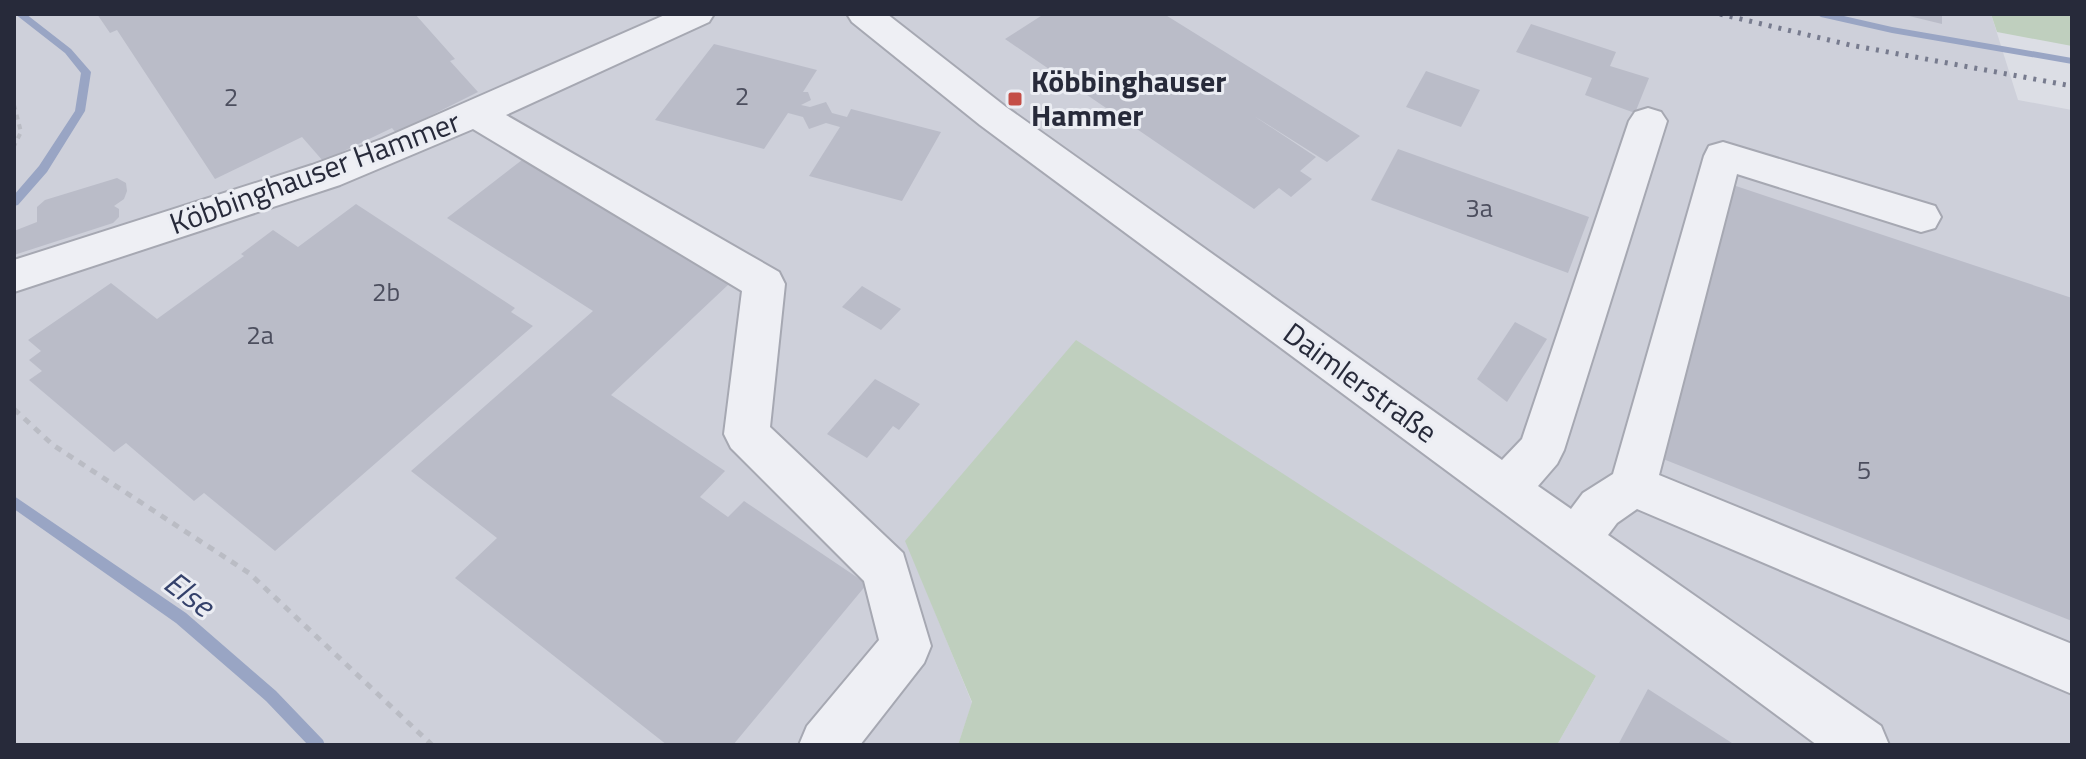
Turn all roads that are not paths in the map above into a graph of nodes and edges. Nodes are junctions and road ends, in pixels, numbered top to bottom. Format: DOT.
graph roads {
  1 [pos="697,14"];
  2 [pos="864,14"];
  3 [pos="474,113"];
  4 [pos="1648,121"];
  5 [pos="1921,217"];
  6 [pos="14,276"];
  7 [pos="1633,486"];
  8 [pos="1506,488"];
  9 [pos="1576,540"];
  10 [pos="2072,669"];
  11 [pos="826,745"];
  12 [pos="1862,745"];
  1 -- 3 [label="street, Köbbinghauser Hammer"];
  2 -- 8 [label="street, Daimlerstraße"];
  3 -- 6 [label="street, Köbbinghauser Hammer"];
  3 -- 11 [label="street"];
  4 -- 8 [label="street"];
  5 -- 7 [label="street"];
  7 -- 9 [label="street"];
  7 -- 10 [label="street"];
  8 -- 9 [label="street, Daimlerstraße"];
  9 -- 12 [label="street, Daimlerstraße"];
}
